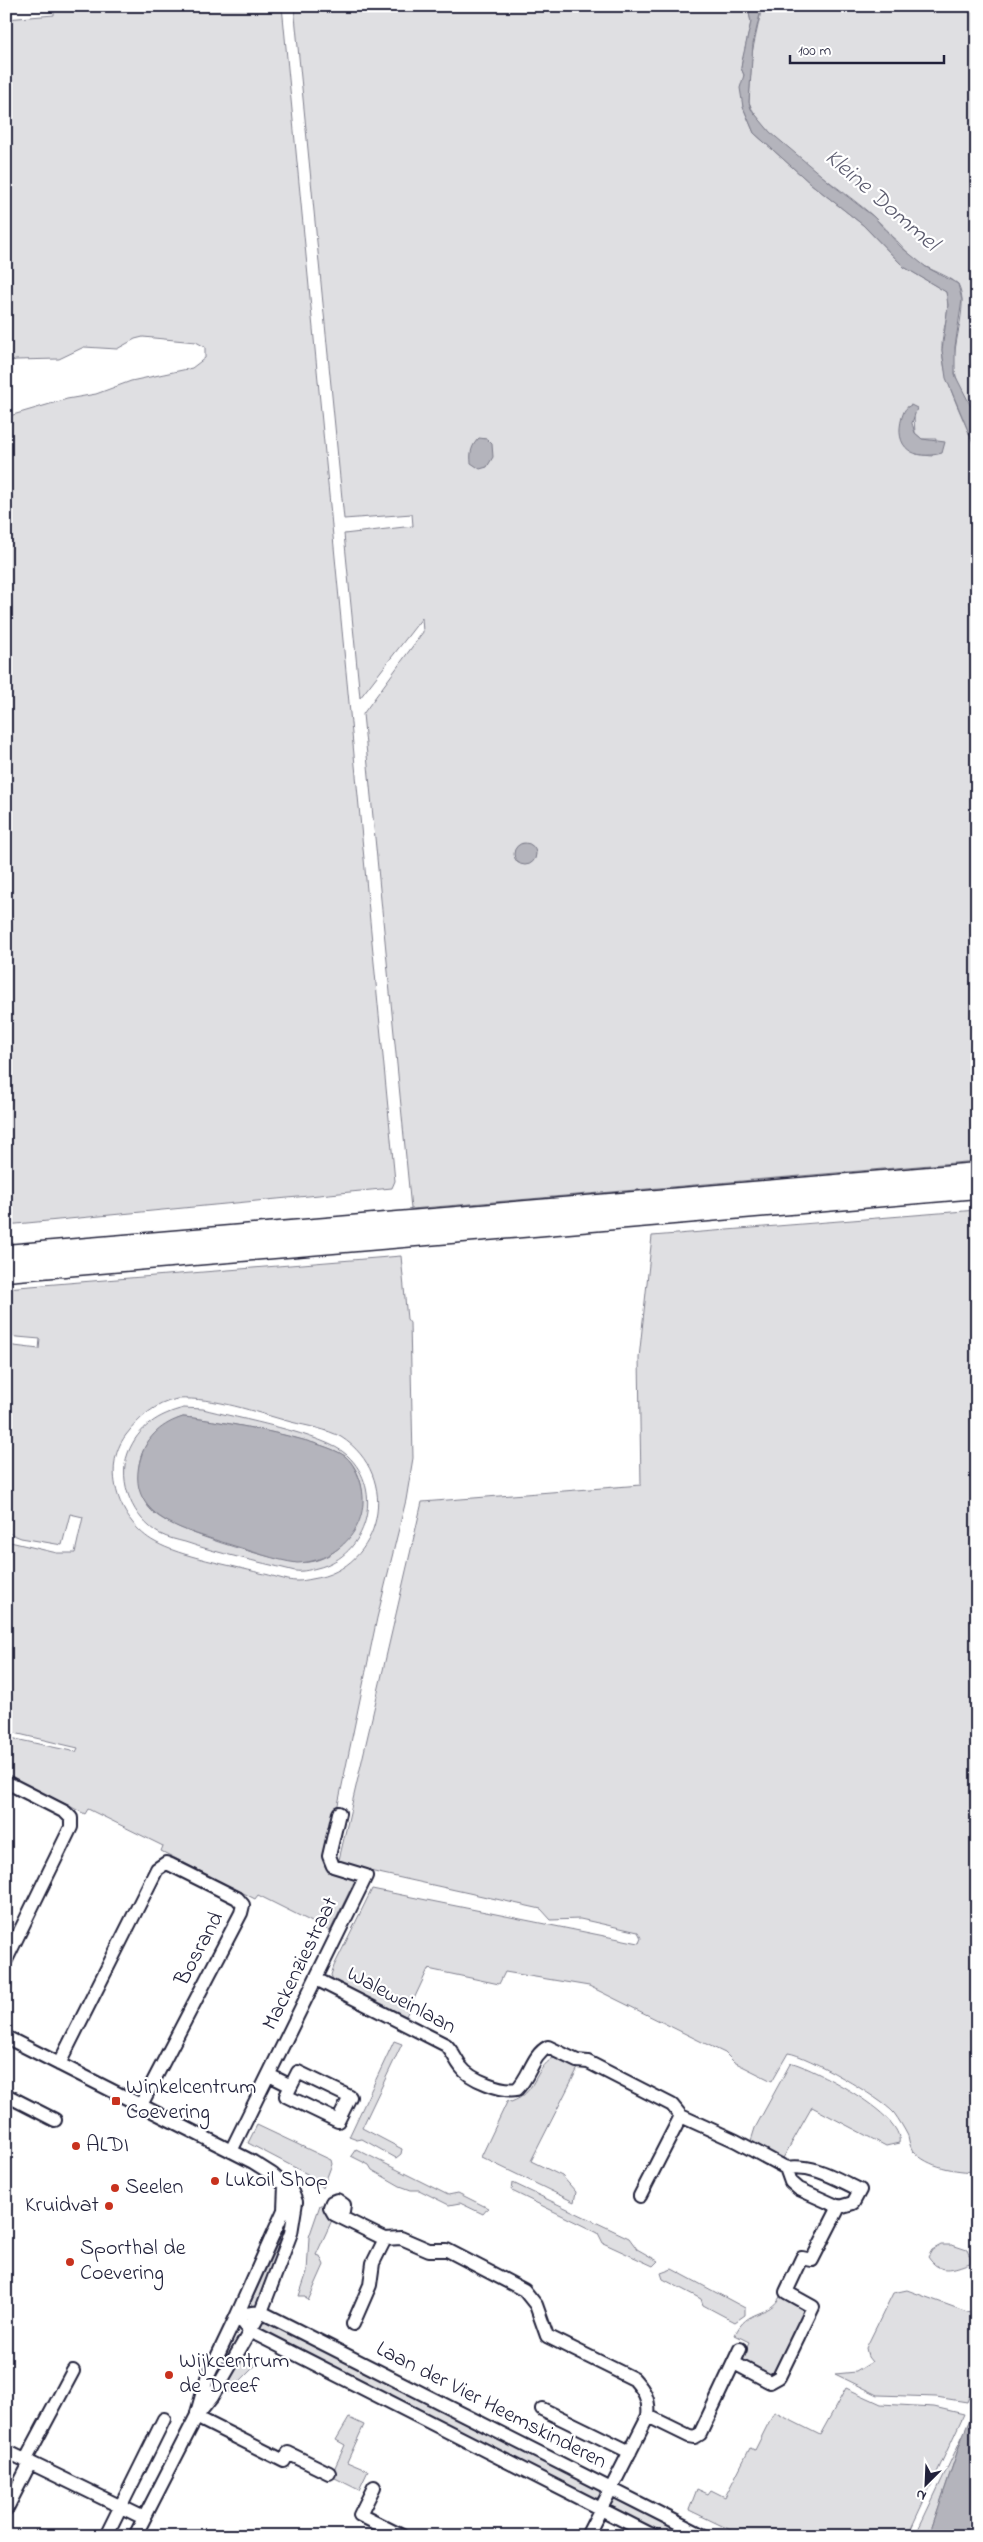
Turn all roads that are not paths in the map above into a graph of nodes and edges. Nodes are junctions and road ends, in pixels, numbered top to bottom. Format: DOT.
graph roads {
  1 [pos="977,1172"];
  2 [pos="977,1189"];
  3 [pos="6,1254"];
  4 [pos="6,1272"];
  5 [pos="6,1782"];
  6 [pos="339,1813"];
  7 [pos="6,1960"];
  8 [pos="316,1979"];
  9 [pos="6,2037"];
  10 [pos="58,2064"];
  11 [pos="269,2075"];
  12 [pos="291,2086"];
  13 [pos="6,2095"];
  14 [pos="141,2105"];
  15 [pos="681,2116"];
  16 [pos="56,2120"];
  17 [pos="231,2151"];
  18 [pos="786,2168"];
  19 [pos="285,2185"];
  20 [pos="640,2196"];
  21 [pos="839,2207"];
  22 [pos="338,2215"];
  23 [pos="385,2239"];
  24 [pos="261,2312"];
  25 [pos="237,2315"];
  26 [pos="353,2324"];
  27 [pos="250,2331"];
  28 [pos="740,2349"];
  29 [pos="734,2363"];
  30 [pos="73,2370"];
  31 [pos="542,2409"];
  32 [pos="648,2416"];
  33 [pos="196,2417"];
  34 [pos="164,2419"];
  35 [pos="6,2451"];
  36 [pos="630,2452"];
  37 [pos="27,2462"];
  38 [pos="329,2473"];
  39 [pos="374,2487"];
  40 [pos="611,2489"];
  41 [pos="121,2508"];
  42 [pos="601,2509"];
  43 [pos="6,2510"];
  44 [pos="144,2518"];
  45 [pos="106,2536"];
  46 [pos="135,2536"];
  47 [pos="402,2536"];
  48 [pos="587,2536"];
  49 [pos="654,2536"];
  50 [pos="704,2536"];
  1 -- 3 [label="highway"];
  2 -- 4 [label="highway"];
  5 -- 7 [label="street"];
  6 -- 8 [label="street, Mackenziestraat"];
  8 -- 11 [label="street, Mackenziestraat"];
  8 -- 15 [label="street, Waleweinlaan"];
  9 -- 10 [label="street"];
  10 -- 14 [label="street"];
  10 -- 14 [label="street, Bosrand"];
  11 -- 12 [label="street"];
  11 -- 17 [label="street, Mackenziestraat"];
  12 -- 12 [label="street"];
  13 -- 16 [label="street"];
  14 -- 17 [label="street"];
  15 -- 18 [label="street, Waleweinlaan"];
  15 -- 20 [label="street"];
  17 -- 19 [label="street"];
  18 -- 21 [label="street"];
  18 -- 21 [label="street, Waleweinlaan"];
  19 -- 24 [label="street"];
  19 -- 25 [label="street"];
  21 -- 29 [label="street, Waleweinlaan"];
  22 -- 23 [label="street"];
  23 -- 26 [label="street"];
  23 -- 32 [label="street"];
  24 -- 25 [label="street"];
  24 -- 27 [label="street"];
  24 -- 40 [label="street, Laan der Vier Heemskinderen"];
  25 -- 27 [label="street, Laan der Vier Heemskinderen"];
  25 -- 33 [label="street"];
  27 -- 33 [label="street"];
  27 -- 42 [label="street, Laan der Vier Heemskinderen"];
  28 -- 29 [label="street"];
  29 -- 32 [label="street"];
  30 -- 37 [label="street"];
  31 -- 36 [label="street"];
  32 -- 36 [label="street"];
  33 -- 38 [label="street"];
  33 -- 44 [label="street"];
  34 -- 41 [label="street"];
  35 -- 37 [label="street"];
  36 -- 40 [label="street"];
  37 -- 41 [label="street"];
  37 -- 43 [label="street"];
  39 -- 47 [label="street"];
  40 -- 42 [label="street"];
  40 -- 50 [label="street, Laan der Vier Heemskinderen"];
  41 -- 44 [label="street"];
  41 -- 45 [label="street"];
  42 -- 48 [label="street"];
  42 -- 49 [label="street, Laan der Vier Heemskinderen"];
  44 -- 46 [label="street"];
}
